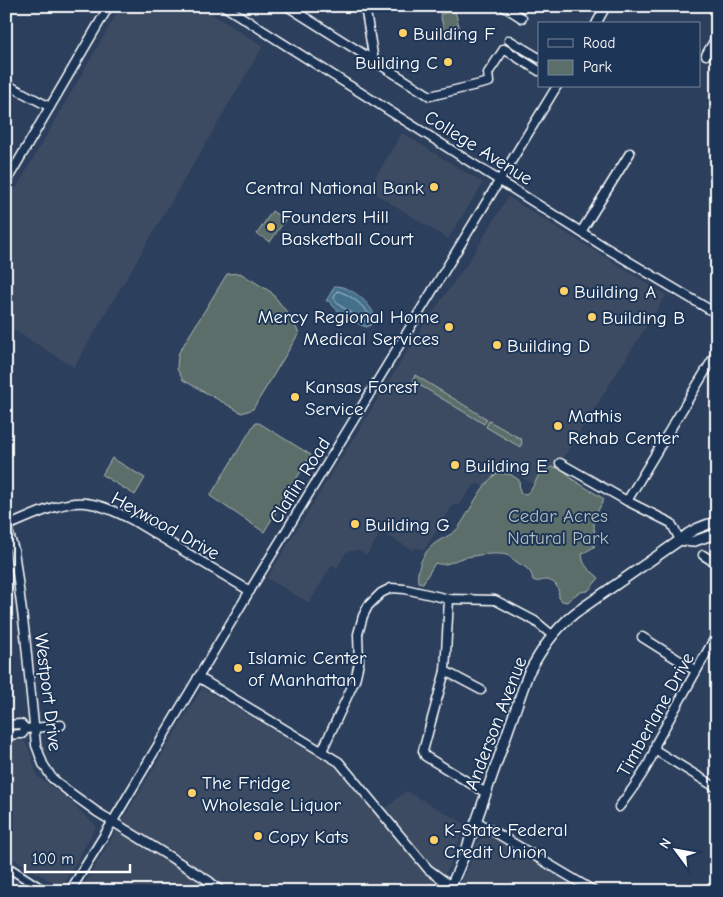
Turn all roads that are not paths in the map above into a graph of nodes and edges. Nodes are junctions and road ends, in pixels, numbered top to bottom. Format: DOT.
graph roads {
  1 [pos="109,6"];
  2 [pos="224,6"];
  3 [pos="287,6"];
  4 [pos="366,6"];
  5 [pos="503,6"];
  6 [pos="606,6"];
  7 [pos="522,18"];
  8 [pos="597,22"];
  9 [pos="717,36"];
  10 [pos="509,40"];
  11 [pos="706,55"];
  12 [pos="538,57"];
  13 [pos="374,61"];
  14 [pos="538,69"];
  15 [pos="6,84"];
  16 [pos="556,88"];
  17 [pos="50,107"];
  18 [pos="630,153"];
  19 [pos="500,180"];
  20 [pos="6,182"];
  21 [pos="581,232"];
  22 [pos="715,310"];
  23 [pos="717,352"];
  24 [pos="560,463"];
  25 [pos="627,501"];
  26 [pos="717,522"];
  27 [pos="6,525"];
  28 [pos="717,533"];
  29 [pos="680,540"];
  30 [pos="702,555"];
  31 [pos="717,564"];
  32 [pos="250,592"];
  33 [pos="449,600"];
  34 [pos="717,634"];
  35 [pos="552,635"];
  36 [pos="642,637"];
  37 [pos="445,671"];
  38 [pos="696,671"];
  39 [pos="198,678"];
  40 [pos="481,690"];
  41 [pos="6,725"];
  42 [pos="61,725"];
  43 [pos="30,728"];
  44 [pos="6,735"];
  45 [pos="322,750"];
  46 [pos="655,750"];
  47 [pos="717,788"];
  48 [pos="486,792"];
  49 [pos="619,807"];
  50 [pos="113,821"];
  51 [pos="476,821"];
  52 [pos="6,866"];
  53 [pos="450,888"];
  54 [pos="45,891"];
  55 [pos="70,891"];
  56 [pos="221,891"];
  57 [pos="594,891"];
  1 -- 17 [label="street"];
  2 -- 19 [label="street, College Avenue"];
  3 -- 13 [label="street"];
  4 -- 13 [label="street"];
  5 -- 7 [label="street"];
  6 -- 8 [label="street"];
  9 -- 11 [label="street"];
  10 -- 12 [label="street"];
  13 -- 14 [label="street"];
  15 -- 17 [label="street"];
  16 -- 19 [label="street, Claflin Road"];
  17 -- 20 [label="street"];
  18 -- 21 [label="street"];
  19 -- 21 [label="street, College Avenue"];
  19 -- 32 [label="street, Claflin Road"];
  21 -- 22 [label="street, College Avenue"];
  23 -- 25 [label="street"];
  24 -- 25 [label="street"];
  25 -- 29 [label="street"];
  26 -- 29 [label="main road, Anderson Avenue"];
  27 -- 32 [label="street, Heywood Drive"];
  27 -- 43 [label="street, Westport Drive"];
  28 -- 29 [label="main road, Anderson Avenue"];
  29 -- 35 [label="main road, Anderson Avenue"];
  30 -- 31 [label="street"];
  32 -- 39 [label="street, Claflin Road"];
  33 -- 35 [label="street"];
  33 -- 37 [label="street"];
  33 -- 45 [label="street"];
  34 -- 38 [label="street, Timberlane Drive"];
  35 -- 48 [label="main road, Anderson Avenue"];
  36 -- 38 [label="street"];
  37 -- 40 [label="street"];
  37 -- 48 [label="street"];
  38 -- 46 [label="street, Timberlane Drive"];
  39 -- 45 [label="street"];
  39 -- 50 [label="street, Claflin Road"];
  41 -- 43 [label="street"];
  42 -- 43 [label="street"];
  43 -- 44 [label="street"];
  43 -- 50 [label="street, Westport Drive"];
  45 -- 53 [label="street"];
  46 -- 47 [label="street"];
  46 -- 49 [label="street, Timberlane Drive"];
  48 -- 51 [label="main road, Anderson Avenue"];
  50 -- 55 [label="street, Claflin Road"];
  50 -- 56 [label="street, Westport Drive"];
  51 -- 53 [label="main road, Anderson Avenue"];
  51 -- 57 [label="street"];
  52 -- 54 [label="street"];
}
